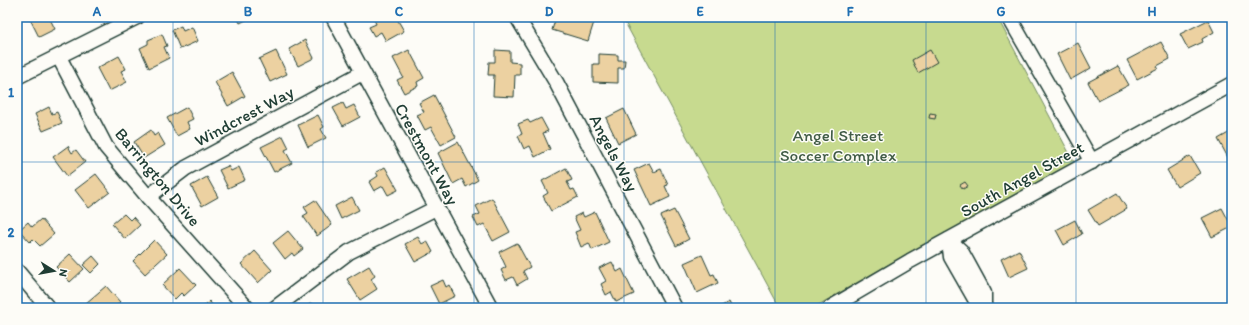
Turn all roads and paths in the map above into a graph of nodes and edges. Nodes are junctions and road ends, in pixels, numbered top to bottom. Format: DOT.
graph roads {
  1 [pos="137,17"];
  2 [pos="332,17"];
  3 [pos="517,17"];
  4 [pos="1009,17"];
  5 [pos="59,57"];
  6 [pos="362,73"];
  7 [pos="17,77"];
  8 [pos="1232,84"];
  9 [pos="1092,162"];
  10 [pos="148,197"];
  11 [pos="436,208"];
  12 [pos="949,240"];
  13 [pos="17,271"];
  14 [pos="985,306"];
  15 [pos="48,308"];
  16 [pos="248,308"];
  17 [pos="275,308"];
  18 [pos="491,308"];
  19 [pos="675,308"];
  20 [pos="830,308"];
  1 -- 5 [label="street"];
  2 -- 6 [label="street, Crestmont Way"];
  3 -- 19 [label="street, Angels Way"];
  4 -- 9 [label="street"];
  5 -- 7 [label="street"];
  5 -- 10 [label="street, Barrington Drive"];
  6 -- 10 [label="street, Windcrest Way"];
  6 -- 11 [label="street, Crestmont Way"];
  8 -- 9 [label="street, South Angel Street"];
  9 -- 12 [label="street, South Angel Street"];
  10 -- 16 [label="street, Barrington Drive"];
  11 -- 17 [label="street"];
  11 -- 18 [label="street, Crestmont Way"];
  12 -- 14 [label="street"];
  12 -- 20 [label="street, South Angel Street"];
  13 -- 15 [label="street"];
}
